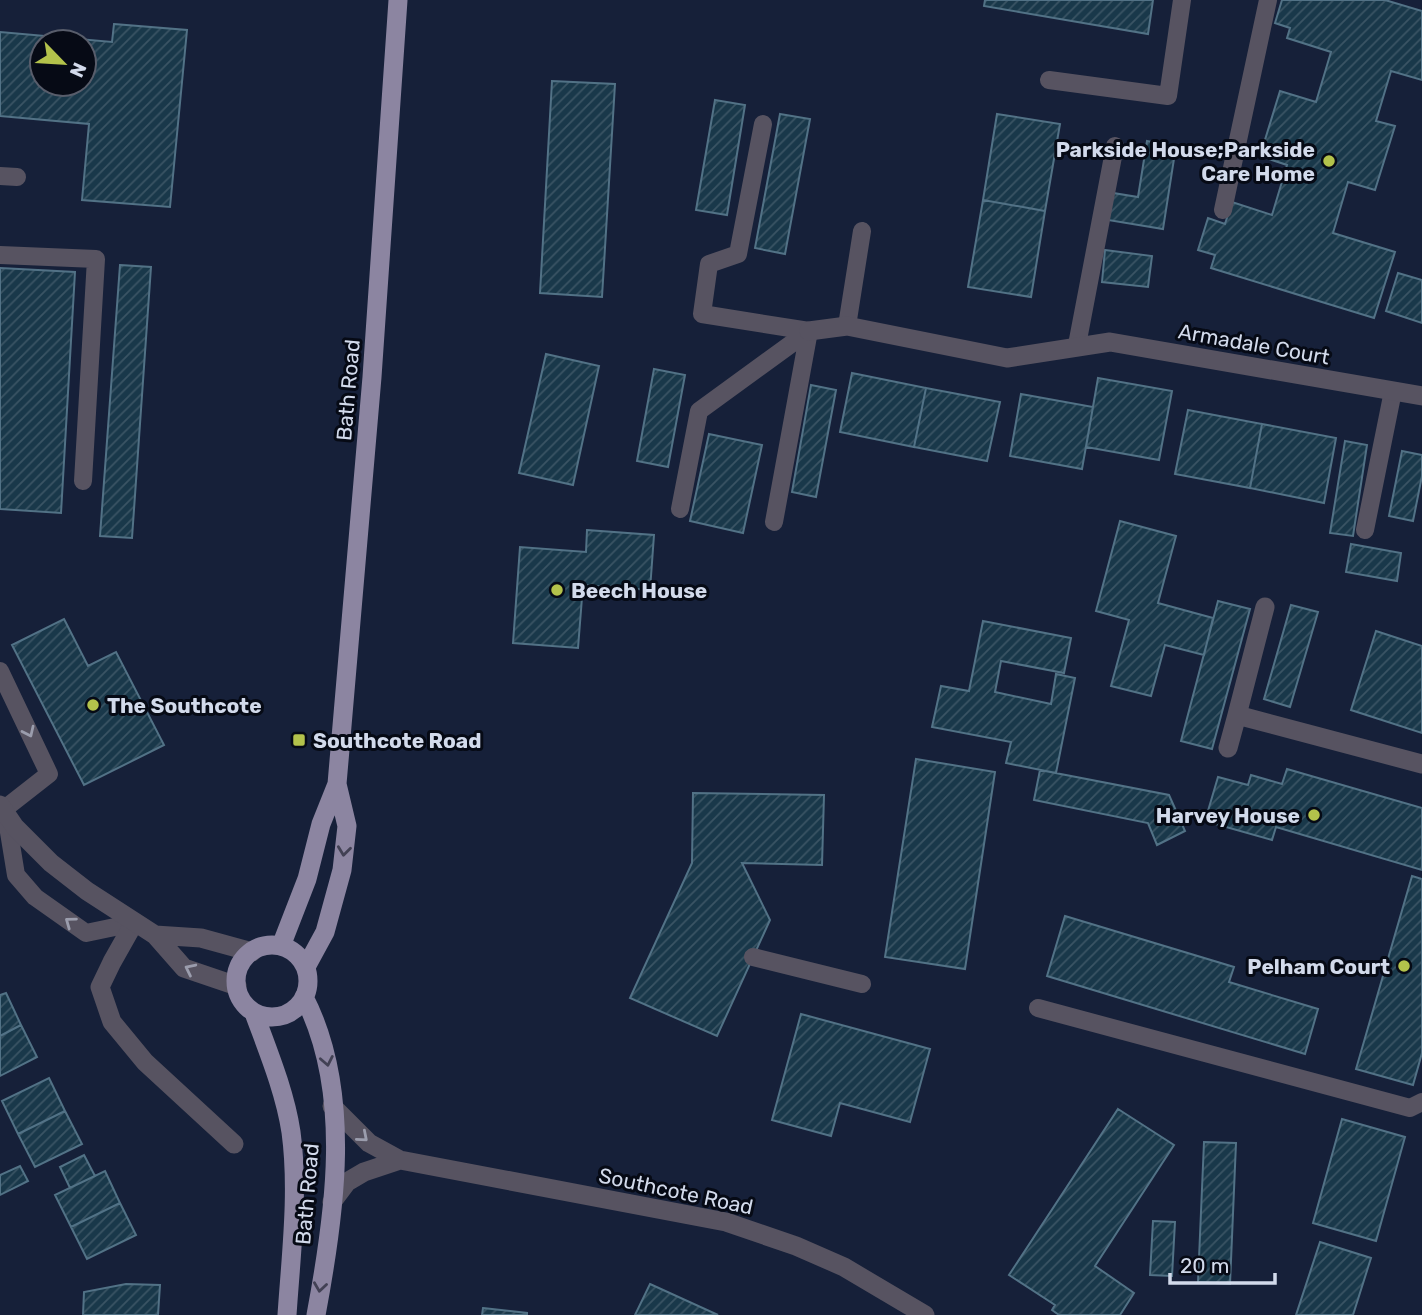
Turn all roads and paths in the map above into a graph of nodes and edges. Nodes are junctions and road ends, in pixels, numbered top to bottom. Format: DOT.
graph roads {
  1 [pos="398,0"];
  2 [pos="1182,0"];
  3 [pos="1268,0"];
  4 [pos="1049,80"];
  5 [pos="763,124"];
  6 [pos="1115,146"];
  7 [pos="1223,210"];
  8 [pos="862,231"];
  9 [pos="0,255"];
  10 [pos="847,326"];
  11 [pos="809,331"];
  12 [pos="1077,345"];
  13 [pos="1393,390"];
  14 [pos="1422,396"];
  15 [pos="83,481"];
  16 [pos="680,509"];
  17 [pos="774,522"];
  18 [pos="1365,530"];
  19 [pos="1265,607"];
  20 [pos="0,671"];
  21 [pos="1237,715"];
  22 [pos="1228,748"];
  23 [pos="1422,764"];
  24 [pos="337,784"];
  25 [pos="3,810"];
  26 [pos="134,923"];
  27 [pos="155,935"];
  28 [pos="281,946"];
  29 [pos="252,951"];
  30 [pos="753,957"];
  31 [pos="306,967"];
  32 [pos="862,984"];
  33 [pos="237,986"];
  34 [pos="304,997"];
  35 [pos="1038,1008"];
  36 [pos="254,1013"];
  37 [pos="1422,1102"];
  38 [pos="332,1106"];
  39 [pos="234,1144"];
  40 [pos="400,1160"];
  41 [pos="332,1202"];
  42 [pos="287,1315"];
  43 [pos="316,1315"];
  44 [pos="925,1315"];
  1 -- 24 [label="main road, Bath Road"];
  2 -- 4 [label="lane"];
  3 -- 7 [label="lane"];
  5 -- 11 [label="lane"];
  6 -- 12 [label="lane"];
  8 -- 10 [label="lane"];
  9 -- 15 [label="lane"];
  10 -- 11 [label="street, Armadale Court"];
  10 -- 12 [label="street, Armadale Court"];
  11 -- 16 [label="lane"];
  11 -- 17 [label="lane"];
  12 -- 13 [label="street, Armadale Court"];
  13 -- 14 [label="street, Armadale Court"];
  13 -- 18 [label="lane"];
  19 -- 21 [label="street"];
  20 -- 25 [label="lane, one-way"];
  21 -- 22 [label="street"];
  21 -- 23 [label="street"];
  24 -- 28 [label="main road, Bath Road"];
  24 -- 31 [label="main road, Bath Road, one-way"];
  25 -- 26 [label="street"];
  26 -- 25 [label="lane, one-way"];
  26 -- 27 [label="street"];
  26 -- 39 [label="street"];
  27 -- 29 [label="street"];
  33 -- 27 [label="street, one-way"];
  28 -- 29 [label="main road"];
  28 -- 31 [label="main road"];
  29 -- 33 [label="main road"];
  30 -- 32 [label="lane"];
  31 -- 34 [label="main road"];
  33 -- 36 [label="main road"];
  34 -- 36 [label="main road"];
  34 -- 38 [label="main road, Bath Road, one-way"];
  35 -- 37 [label="lane"];
  36 -- 42 [label="main road, Bath Road"];
  38 -- 40 [label="street, Southcote Road, one-way"];
  38 -- 41 [label="main road, Bath Road"];
  40 -- 41 [label="street, Southcote Road"];
  40 -- 44 [label="street, Southcote Road"];
  41 -- 43 [label="main road, Bath Road, one-way"];
}
